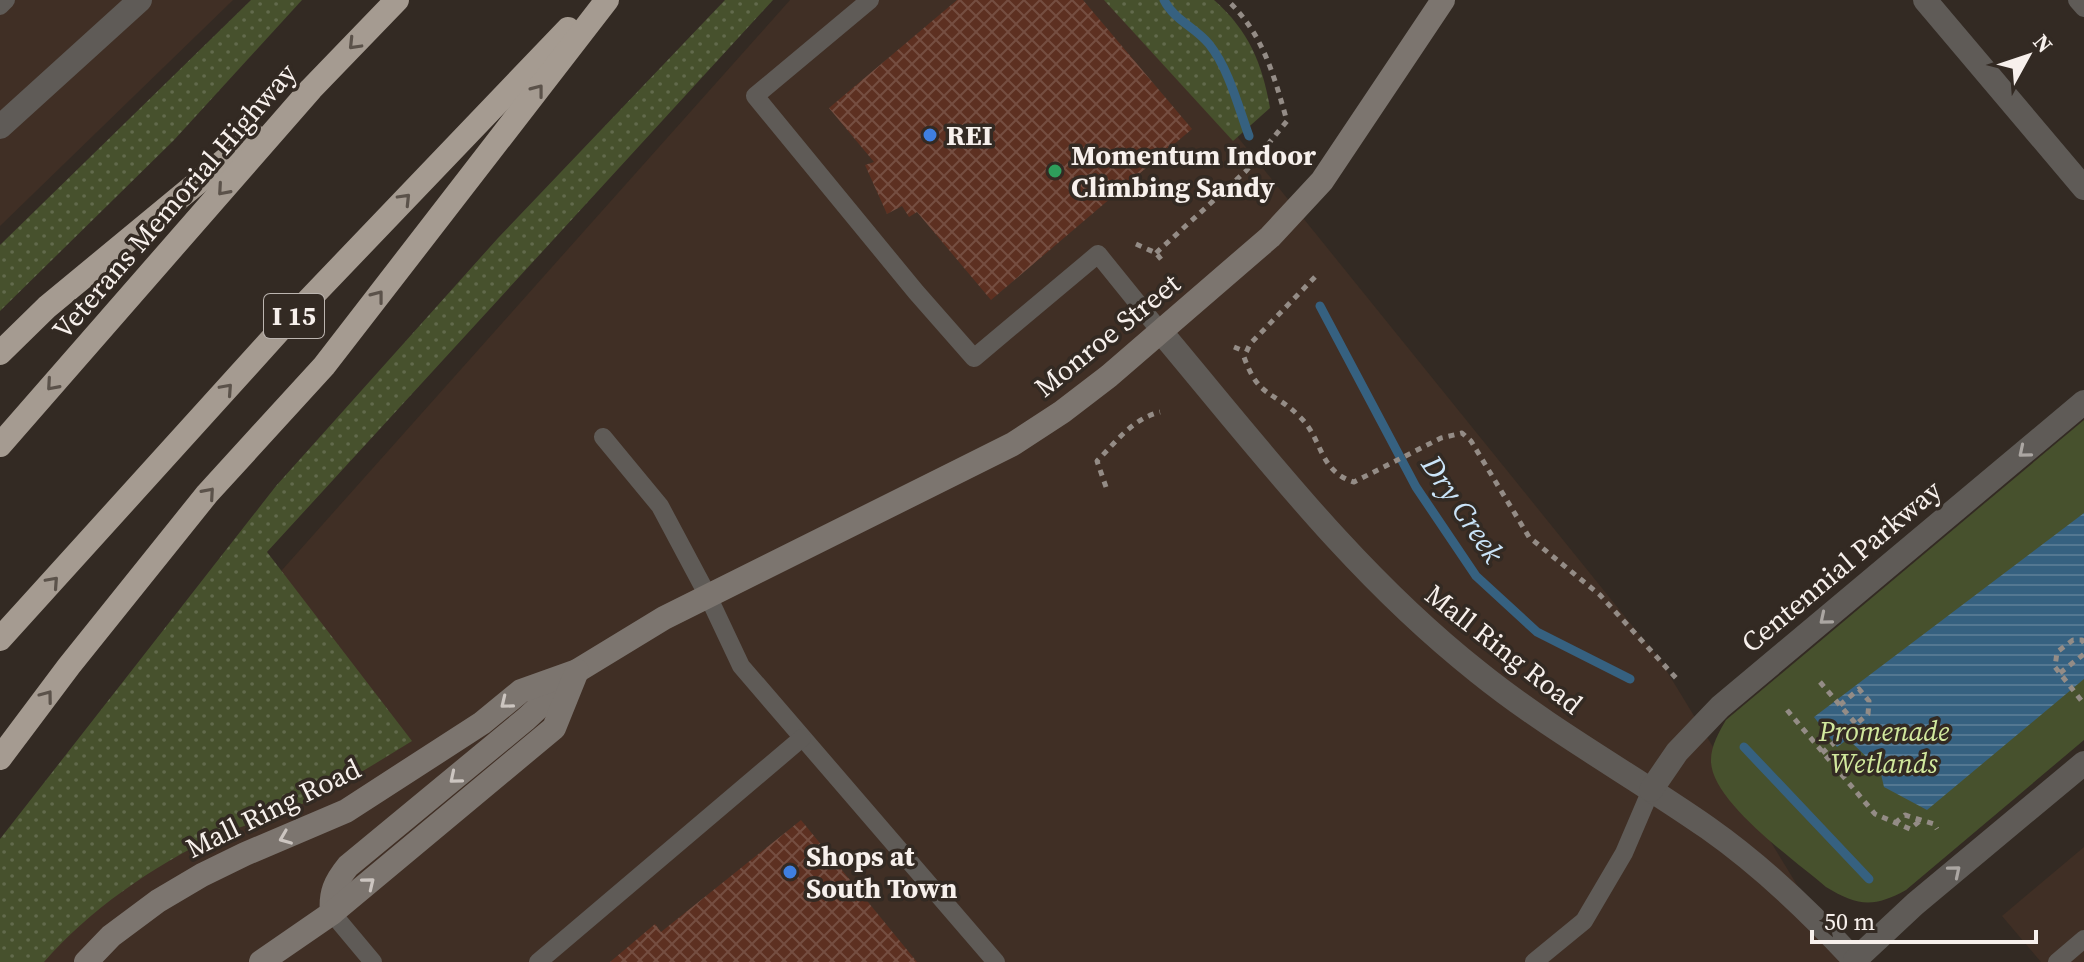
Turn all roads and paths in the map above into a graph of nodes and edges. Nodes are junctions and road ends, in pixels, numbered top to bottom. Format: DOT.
graph roads {
  1 [pos="6,0"];
  2 [pos="140,0"];
  3 [pos="397,0"];
  4 [pos="595,0"];
  5 [pos="607,0"];
  6 [pos="870,0"];
  7 [pos="1227,0"];
  8 [pos="1443,0"];
  9 [pos="1925,0"];
  10 [pos="2077,0"];
  11 [pos="0,6"];
  12 [pos="2084,8"];
  13 [pos="311,89"];
  14 [pos="0,126"];
  15 [pos="2084,188"];
  16 [pos="1136,244"];
  17 [pos="1156,253"];
  18 [pos="1164,263"];
  19 [pos="1315,277"];
  20 [pos="1161,332"];
  21 [pos="1234,347"];
  22 [pos="1244,351"];
  23 [pos="0,353"];
  24 [pos="2084,402"];
  25 [pos="1160,412"];
  26 [pos="603,437"];
  27 [pos="0,445"];
  28 [pos="1106,487"];
  29 [pos="708,596"];
  30 [pos="0,639"];
  31 [pos="2084,643"];
  32 [pos="2084,654"];
  33 [pos="577,671"];
  34 [pos="2060,673"];
  35 [pos="1676,678"];
  36 [pos="1820,682"];
  37 [pos="2084,704"];
  38 [pos="1840,705"];
  39 [pos="1787,710"];
  40 [pos="1856,724"];
  41 [pos="802,738"];
  42 [pos="1822,753"];
  43 [pos="0,758"];
  44 [pos="2084,763"];
  45 [pos="1651,790"];
  46 [pos="1921,820"];
  47 [pos="1895,823"];
  48 [pos="1937,829"];
  49 [pos="332,913"];
  50 [pos="2084,939"];
  51 [pos="1855,961"];
  52 [pos="86,962"];
  53 [pos="261,962"];
  54 [pos="373,962"];
  55 [pos="538,962"];
  56 [pos="996,962"];
  57 [pos="1534,962"];
  58 [pos="2057,962"];
  1 -- 11 [label="lane"];
  2 -- 14 [label="street"];
  3 -- 13 [label="highway, Veterans Memorial Highway, one-way"];
  30 -- 4 [label="highway, I 15, one-way"];
  43 -- 5 [label="highway, one-way"];
  6 -- 20 [label="lane"];
  7 -- 17 [label="path"];
  8 -- 20 [label="street, Monroe Street"];
  9 -- 15 [label="street"];
  10 -- 12 [label="lane"];
  13 -- 23 [label="highway"];
  13 -- 27 [label="highway, Veterans Memorial Highway, one-way"];
  16 -- 17 [label="path"];
  17 -- 18 [label="path"];
  19 -- 22 [label="path"];
  20 -- 29 [label="street, Monroe Street"];
  20 -- 45 [label="street, Mall Ring Road"];
  21 -- 22 [label="path"];
  22 -- 35 [label="path"];
  24 -- 45 [label="street, Centennial Parkway, one-way"];
  25 -- 28 [label="path"];
  26 -- 29 [label="lane"];
  29 -- 33 [label="street, Mall Ring Road"];
  29 -- 41 [label="lane"];
  31 -- 34 [label="path"];
  32 -- 34 [label="path"];
  33 -- 49 [label="street"];
  33 -- 52 [label="street, Mall Ring Road, one-way"];
  34 -- 37 [label="path"];
  36 -- 38 [label="path"];
  38 -- 40 [label="path"];
  38 -- 40 [label="path"];
  39 -- 42 [label="path"];
  40 -- 42 [label="path"];
  41 -- 55 [label="lane"];
  41 -- 56 [label="lane"];
  42 -- 47 [label="path"];
  51 -- 44 [label="street, one-way"];
  45 -- 51 [label="street, Mall Ring Road"];
  45 -- 57 [label="lane"];
  46 -- 47 [label="path"];
  46 -- 47 [label="path"];
  46 -- 48 [label="path"];
  49 -- 53 [label="street"];
  49 -- 54 [label="lane"];
  50 -- 58 [label="lane"];
}
